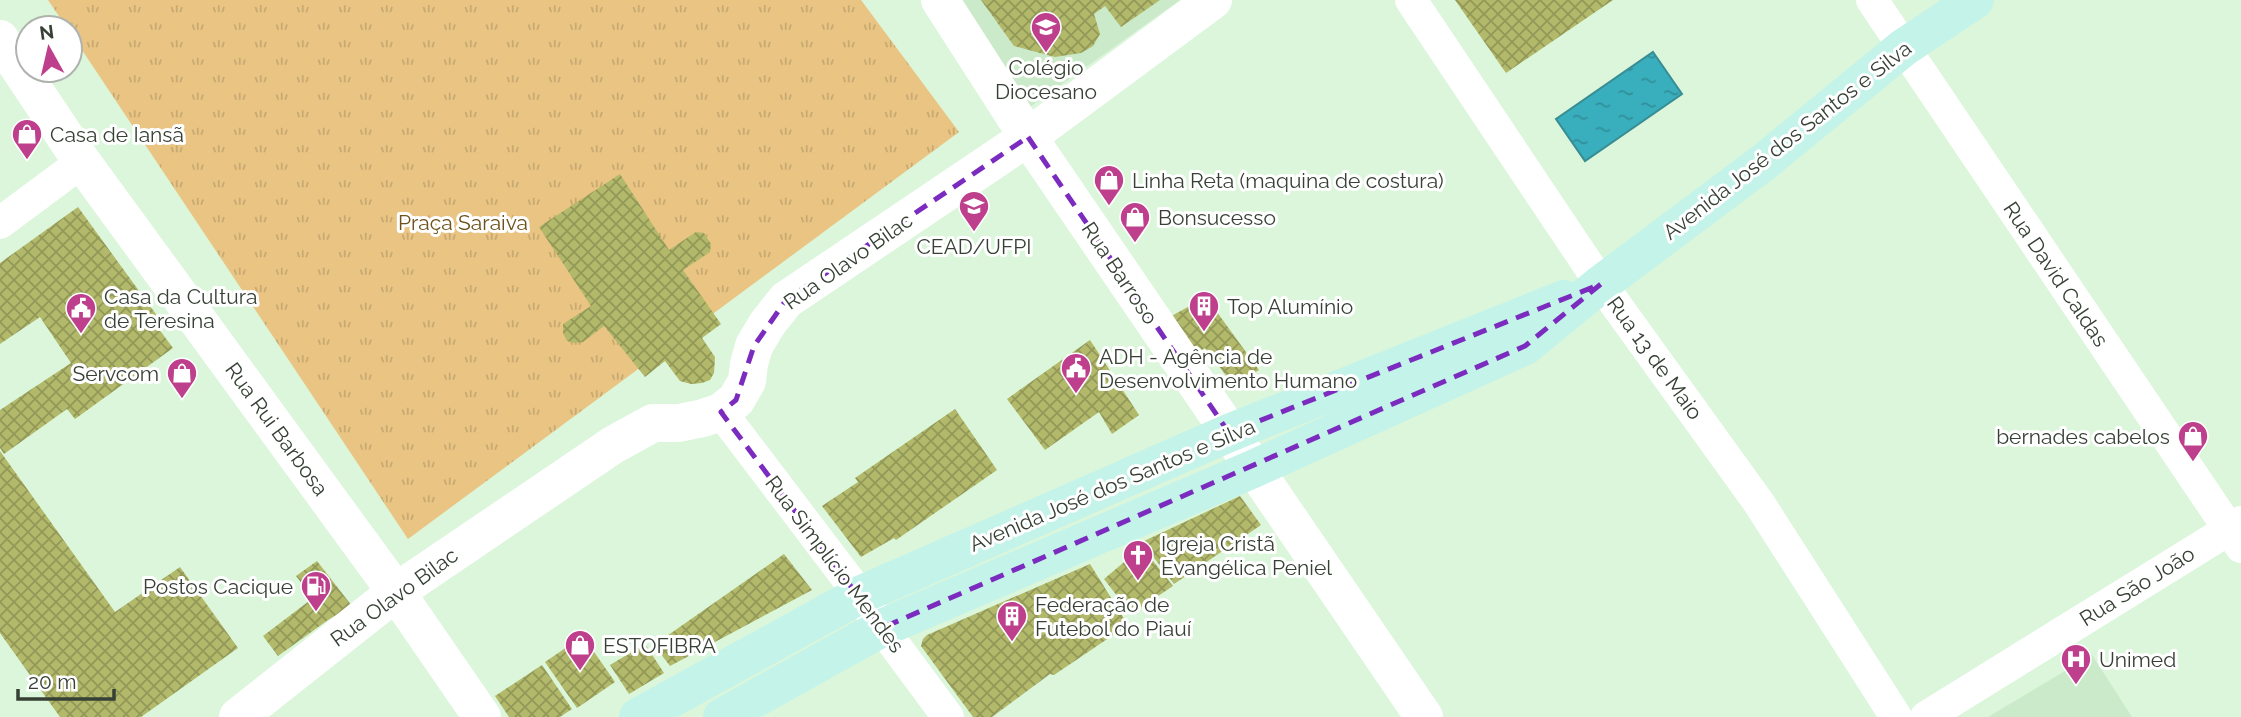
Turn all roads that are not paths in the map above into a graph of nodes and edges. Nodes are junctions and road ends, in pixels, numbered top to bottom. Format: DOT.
graph roads {
  1 [pos="940,0"];
  2 [pos="1213,0"];
  3 [pos="1411,0"];
  4 [pos="1871,0"];
  5 [pos="1975,0"];
  6 [pos="0,39"];
  7 [pos="1903,48"];
  8 [pos="1028,137"];
  9 [pos="82,162"];
  10 [pos="0,223"];
  11 [pos="1601,284"];
  12 [pos="721,412"];
  13 [pos="1229,433"];
  14 [pos="1253,469"];
  15 [pos="2237,533"];
  16 [pos="396,592"];
  17 [pos="860,595"];
  18 [pos="882,628"];
  19 [pos="238,717"];
  20 [pos="482,717"];
  21 [pos="638,717"];
  22 [pos="722,717"];
  23 [pos="948,717"];
  24 [pos="1424,717"];
  25 [pos="1896,717"];
  26 [pos="1926,717"];
  1 -- 8 [label="street, Rua Barroso"];
  2 -- 8 [label="street, Rua Olavo Bilac"];
  3 -- 11 [label="street, Rua 13 de Maio"];
  4 -- 7 [label="street, Rua David Caldas"];
  5 -- 7 [label="main road, Avenida José dos Santos e Silva"];
  6 -- 9 [label="street, Rua Rui Barbosa"];
  7 -- 11 [label="main road, Avenida José dos Santos e Silva"];
  7 -- 15 [label="street, Rua David Caldas"];
  8 -- 12 [label="street, Rua Olavo Bilac"];
  8 -- 13 [label="street, Rua Barroso"];
  9 -- 10 [label="street"];
  9 -- 16 [label="street, Rua Rui Barbosa"];
  11 -- 13 [label="main road, Avenida José dos Santos e Silva"];
  11 -- 14 [label="main road, Avenida José dos Santos e Silva"];
  11 -- 25 [label="street, Rua 13 de Maio"];
  12 -- 16 [label="street, Rua Olavo Bilac"];
  12 -- 17 [label="street, Rua Simplício Mendes"];
  13 -- 14 [label="street, Rua Barroso"];
  13 -- 17 [label="main road, Avenida José dos Santos e Silva"];
  14 -- 18 [label="main road, Avenida José dos Santos e Silva"];
  14 -- 24 [label="street, Rua Barroso"];
  15 -- 26 [label="street, Rua São João"];
  16 -- 19 [label="street, Rua Olavo Bilac"];
  16 -- 20 [label="street, Rua Rui Barbosa"];
  17 -- 18 [label="street, Rua Simplício Mendes"];
  17 -- 21 [label="main road, Avenida José dos Santos e Silva"];
  18 -- 22 [label="main road, Avenida José dos Santos e Silva"];
  18 -- 23 [label="street, Rua Simplício Mendes"];
}
